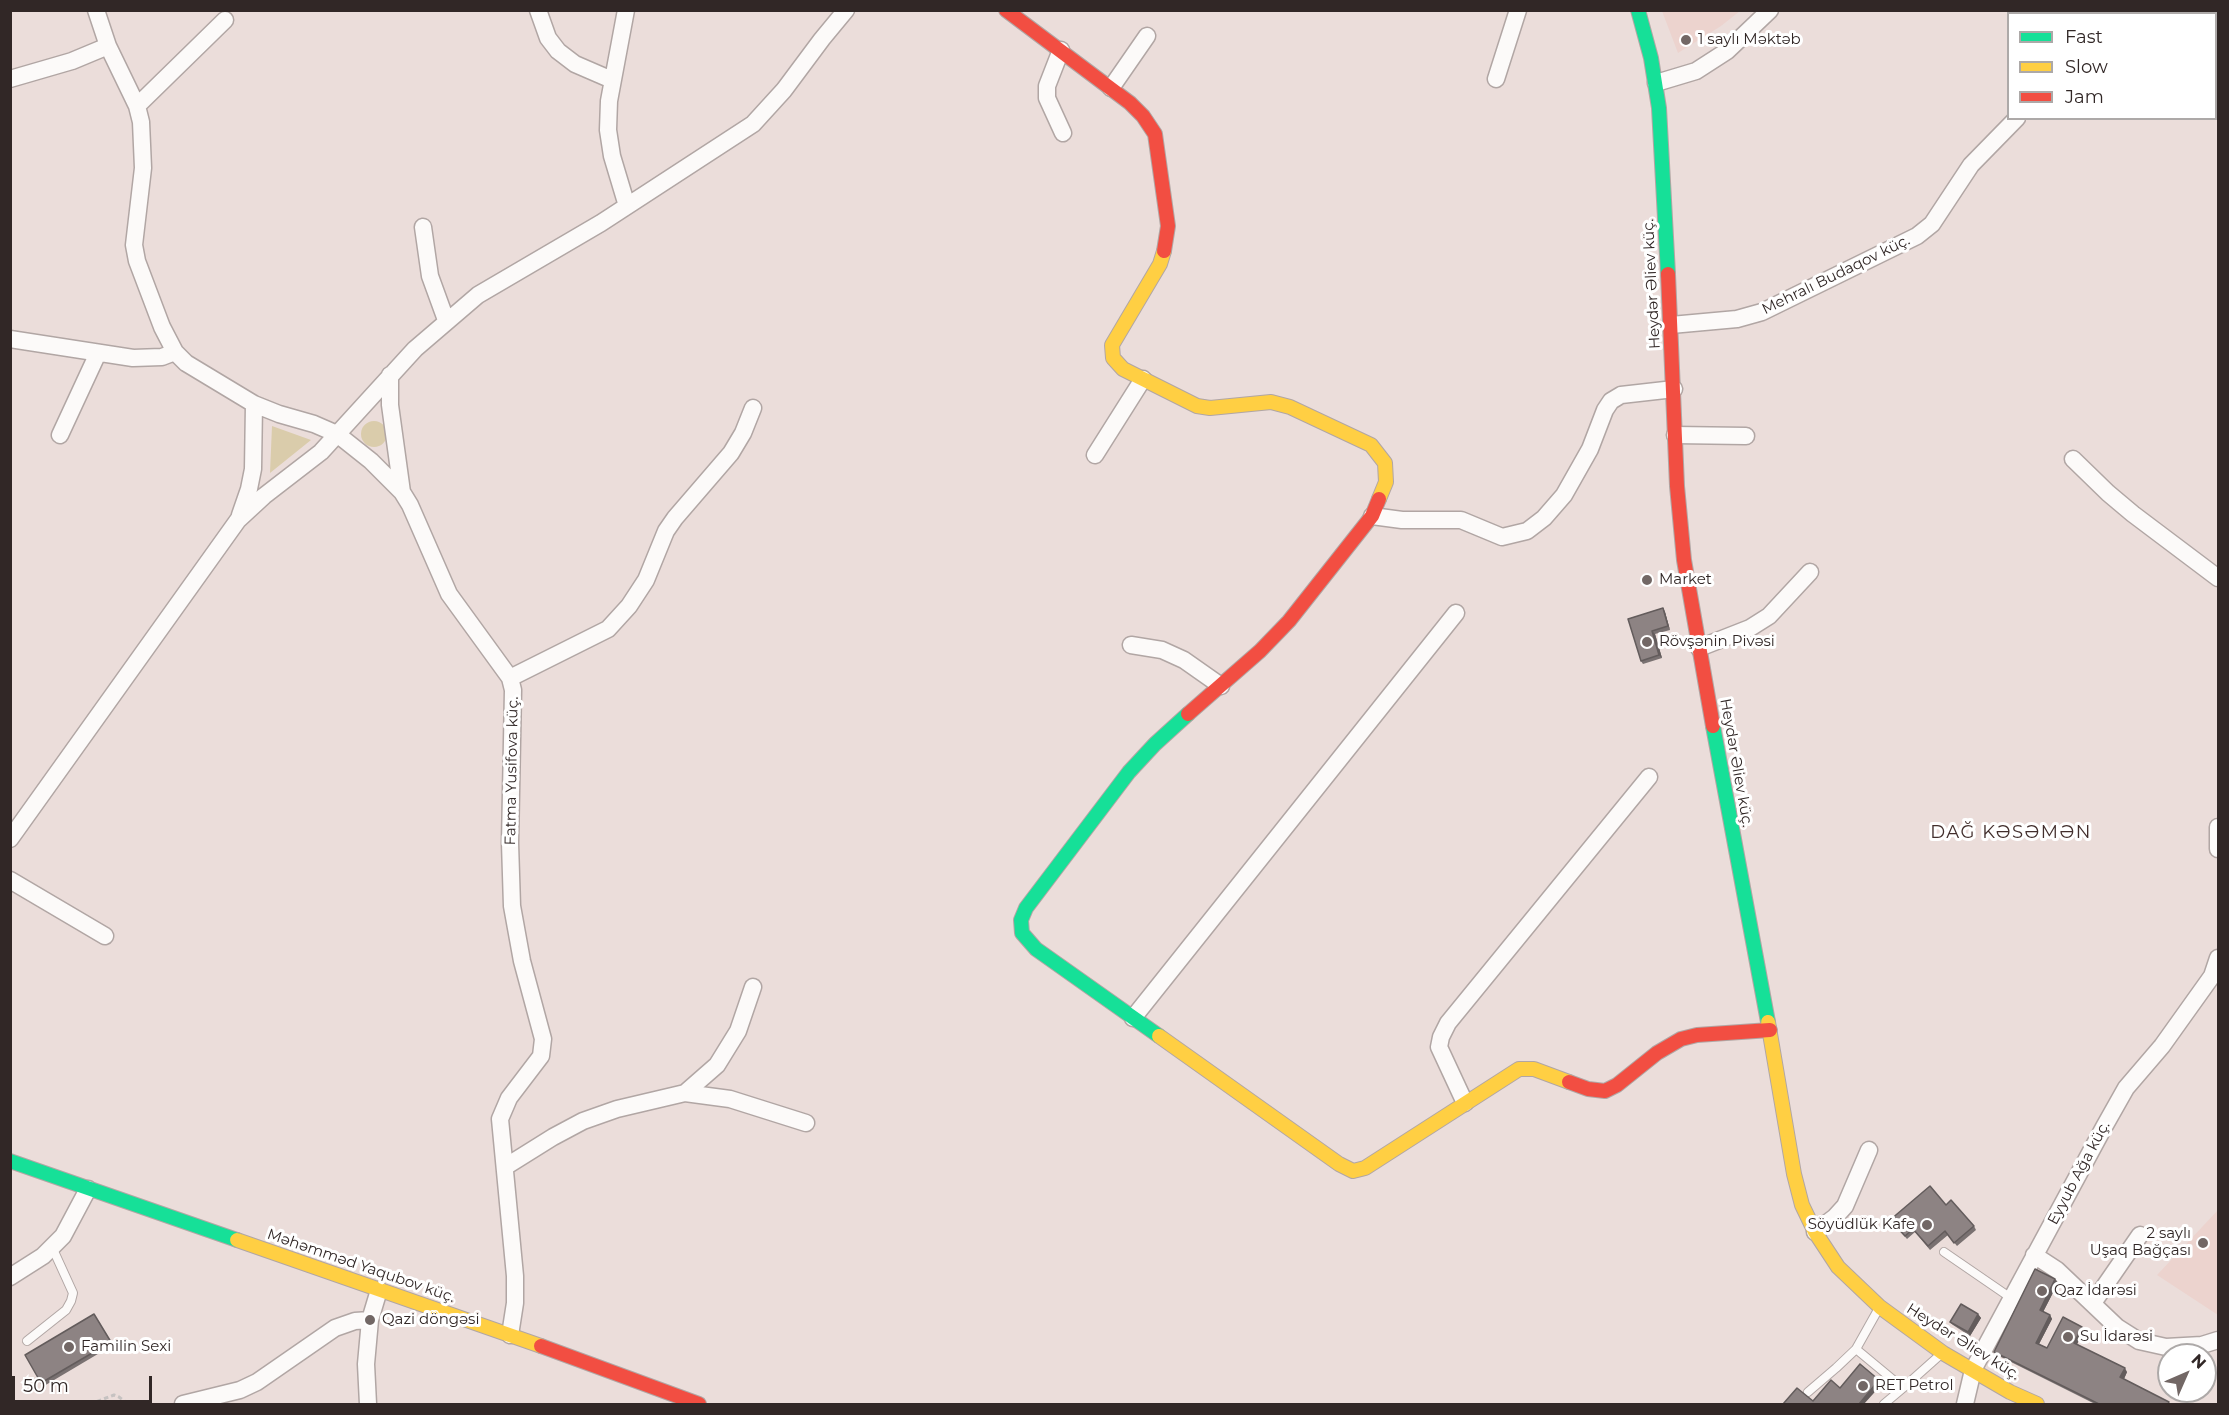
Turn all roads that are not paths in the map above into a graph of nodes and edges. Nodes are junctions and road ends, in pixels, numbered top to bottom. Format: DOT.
graph roads {
  1 [pos="96,10"];
  2 [pos="538,10"];
  3 [pos="626,10"];
  4 [pos="846,10"];
  5 [pos="1006,10"];
  6 [pos="1518,10"];
  7 [pos="1638,10"];
  8 [pos="1770,10"];
  9 [pos="225,20"];
  10 [pos="1147,36"];
  11 [pos="108,46"];
  12 [pos="1061,50"];
  13 [pos="10,79"];
  14 [pos="1496,79"];
  15 [pos="612,80"];
  16 [pos="1656,83"];
  17 [pos="1111,88"];
  18 [pos="137,106"];
  19 [pos="2015,120"];
  20 [pos="1063,133"];
  21 [pos="627,206"];
  22 [pos="423,227"];
  23 [pos="446,320"];
  24 [pos="1671,325"];
  25 [pos="10,339"];
  26 [pos="175,352"];
  27 [pos="98,353"];
  28 [pos="390,375"];
  29 [pos="1143,379"];
  30 [pos="1674,389"];
  31 [pos="254,404"];
  32 [pos="753,408"];
  33 [pos="337,434"];
  34 [pos="60,435"];
  35 [pos="1675,435"];
  36 [pos="1746,436"];
  37 [pos="1095,455"];
  38 [pos="2073,459"];
  39 [pos="402,492"];
  40 [pos="1372,516"];
  41 [pos="238,520"];
  42 [pos="1810,572"];
  43 [pos="2218,578"];
  44 [pos="1456,613"];
  45 [pos="1131,645"];
  46 [pos="1699,648"];
  47 [pos="510,678"];
  48 [pos="1221,686"];
  49 [pos="1649,777"];
  50 [pos="2218,827"];
  51 [pos="10,839"];
  52 [pos="2218,849"];
  53 [pos="10,880"];
  54 [pos="105,936"];
  55 [pos="2218,958"];
  56 [pos="753,987"];
  57 [pos="1133,1018"];
  58 [pos="1770,1029"];
  59 [pos="685,1093"];
  60 [pos="1465,1103"];
  61 [pos="806,1123"];
  62 [pos="1869,1150"];
  63 [pos="10,1161"];
  64 [pos="506,1167"];
  65 [pos="88,1189"];
  66 [pos="1815,1232"];
  67 [pos="2140,1235"];
  68 [pos="52,1247"];
  69 [pos="1944,1252"];
  70 [pos="2034,1255"];
  71 [pos="10,1277"];
  72 [pos="379,1290"];
  73 [pos="2012,1298"];
  74 [pos="2092,1303"];
  75 [pos="1880,1307"];
  76 [pos="370,1320"];
  77 [pos="510,1335"];
  78 [pos="2218,1340"];
  79 [pos="27,1341"];
  80 [pos="1856,1349"];
  81 [pos="1943,1353"];
  82 [pos="1973,1370"];
  83 [pos="1903,1388"];
  84 [pos="1808,1392"];
  85 [pos="183,1404"];
  86 [pos="368,1404"];
  87 [pos="699,1404"];
  88 [pos="1884,1404"];
  89 [pos="1965,1404"];
  90 [pos="2037,1404"];
  1 -- 11 [label="street, Fatma Yusifova küç."];
  2 -- 15 [label="street"];
  3 -- 15 [label="street"];
  4 -- 21 [label="street"];
  5 -- 12 [label="main road"];
  6 -- 14 [label="street"];
  7 -- 16 [label="main road, Heydər Əliev küç."];
  8 -- 16 [label="street"];
  9 -- 18 [label="street"];
  10 -- 17 [label="street"];
  11 -- 13 [label="street"];
  11 -- 18 [label="street, Fatma Yusifova küç."];
  12 -- 17 [label="main road"];
  12 -- 20 [label="street"];
  15 -- 21 [label="street"];
  16 -- 24 [label="main road, Heydər Əliev küç."];
  17 -- 29 [label="main road"];
  18 -- 26 [label="street, Fatma Yusifova küç."];
  19 -- 24 [label="street, Mehralı Budaqov küç."];
  21 -- 23 [label="street"];
  22 -- 23 [label="street"];
  23 -- 28 [label="street"];
  24 -- 30 [label="main road, Heydər Əliev küç."];
  25 -- 27 [label="street"];
  26 -- 27 [label="street"];
  26 -- 31 [label="street, Fatma Yusifova küç."];
  27 -- 34 [label="street"];
  28 -- 33 [label="street"];
  28 -- 39 [label="street"];
  29 -- 37 [label="street"];
  29 -- 40 [label="main road"];
  30 -- 35 [label="main road, Heydər Əliev küç."];
  30 -- 40 [label="street"];
  31 -- 33 [label="street, Fatma Yusifova küç."];
  31 -- 41 [label="street"];
  32 -- 47 [label="street"];
  33 -- 39 [label="street, Fatma Yusifova küç."];
  33 -- 41 [label="street"];
  35 -- 36 [label="street"];
  35 -- 46 [label="main road, Heydər Əliev küç."];
  38 -- 43 [label="street"];
  39 -- 47 [label="street, Fatma Yusifova küç."];
  40 -- 48 [label="main road"];
  41 -- 51 [label="street"];
  42 -- 46 [label="street"];
  44 -- 57 [label="street"];
  45 -- 48 [label="street"];
  46 -- 58 [label="main road, Heydər Əliev küç."];
  47 -- 64 [label="street, Fatma Yusifova küç."];
  48 -- 57 [label="main road"];
  49 -- 60 [label="street"];
  50 -- 52 [label="street"];
  53 -- 54 [label="street"];
  55 -- 70 [label="street, Eyyub Ağa küç."];
  56 -- 59 [label="street"];
  57 -- 60 [label="main road"];
  58 -- 60 [label="main road"];
  58 -- 66 [label="main road, Heydər Əliev küç."];
  59 -- 61 [label="street"];
  59 -- 64 [label="street"];
  62 -- 66 [label="street"];
  63 -- 65 [label="main road, Məhəmməd Yaqubov küç."];
  64 -- 77 [label="street, Fatma Yusifova küç."];
  65 -- 68 [label="street"];
  65 -- 72 [label="main road, Məhəmməd Yaqubov küç."];
  66 -- 75 [label="main road, Heydər Əliev küç."];
  67 -- 74 [label="street"];
  68 -- 71 [label="street"];
  68 -- 79 [label="lane"];
  69 -- 73 [label="lane"];
  70 -- 73 [label="street, Eyyub Ağa küç."];
  70 -- 74 [label="street"];
  72 -- 76 [label="street"];
  72 -- 77 [label="main road, Məhəmməd Yaqubov küç."];
  73 -- 82 [label="street, Eyyub Ağa küç."];
  74 -- 78 [label="street"];
  75 -- 80 [label="lane"];
  75 -- 81 [label="main road, Heydər Əliev küç."];
  76 -- 85 [label="street"];
  76 -- 86 [label="street"];
  77 -- 87 [label="main road, Məhəmməd Yaqubov küç."];
  80 -- 83 [label="lane"];
  80 -- 84 [label="lane"];
  81 -- 82 [label="main road, Heydər Əliev küç."];
  81 -- 83 [label="lane"];
  82 -- 89 [label="street, Eyyub Ağa küç."];
  82 -- 90 [label="main road, Heydər Əliev küç."];
  83 -- 88 [label="lane"];
}
